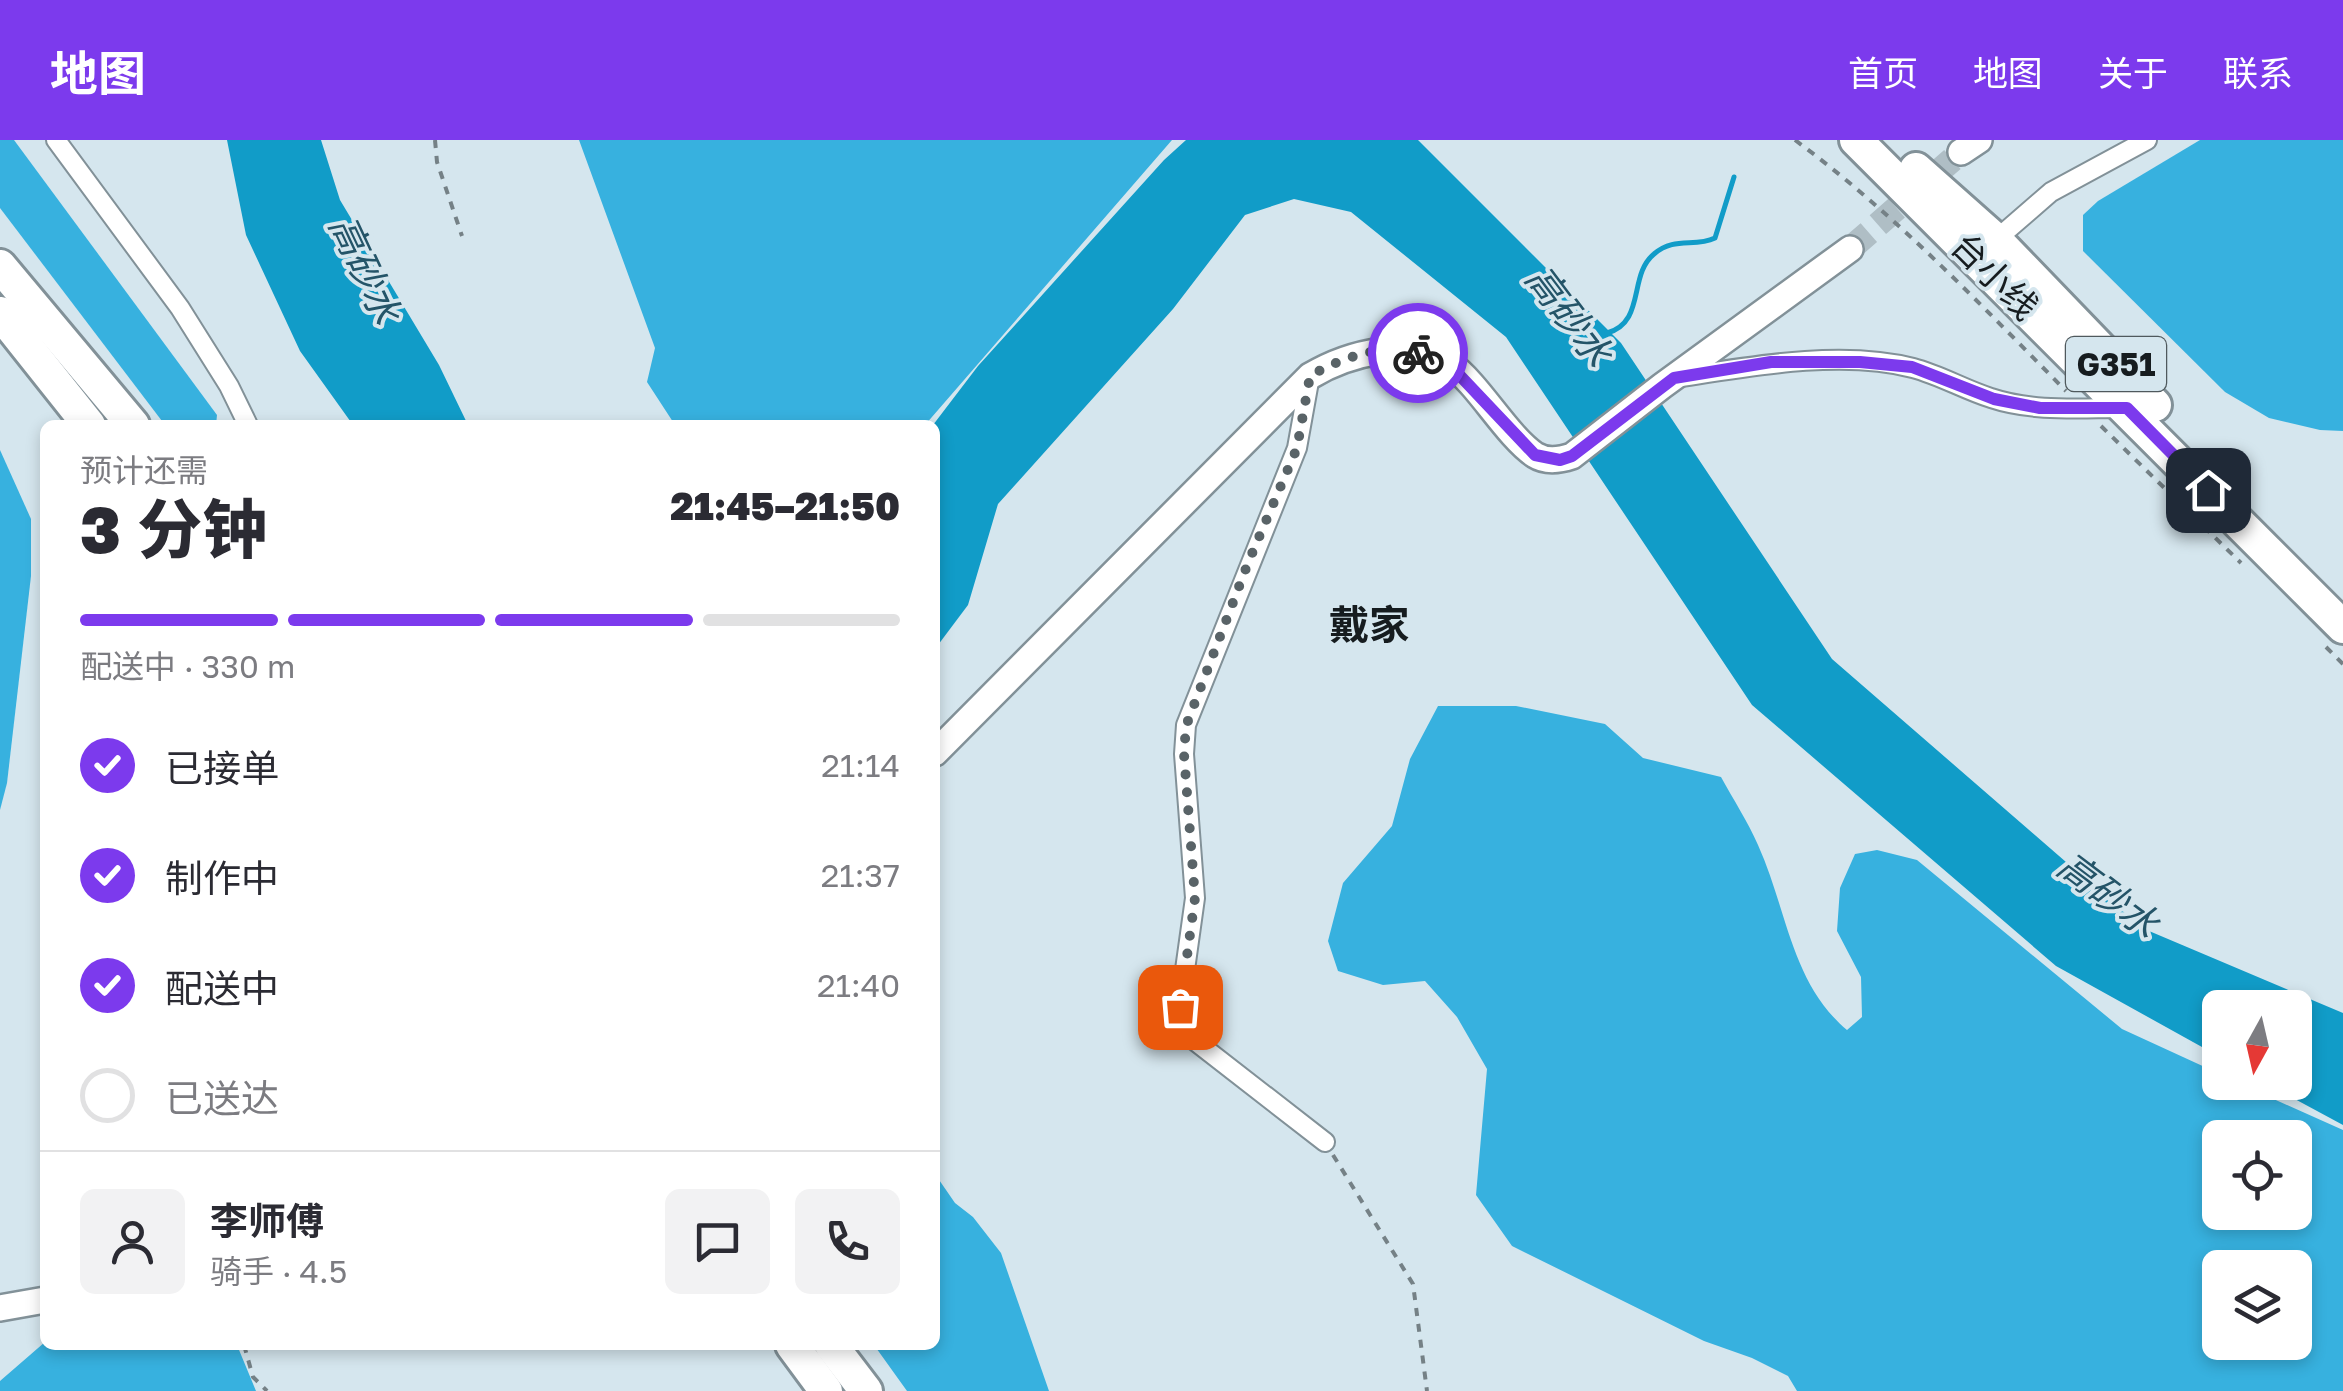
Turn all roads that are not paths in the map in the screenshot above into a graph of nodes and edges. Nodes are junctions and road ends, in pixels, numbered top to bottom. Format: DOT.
graph roads {
  1 [pos="56,140"];
  2 [pos="1856,140"];
  3 [pos="1880,140"];
  4 [pos="2147,140"];
  5 [pos="1986,248"];
  6 [pos="1850,249"];
  7 [pos="0,266"];
  8 [pos="0,313"];
  9 [pos="1310,376"];
  10 [pos="1668,382"];
  11 [pos="2127,408"];
  12 [pos="85,420"];
  13 [pos="128,420"];
  14 [pos="246,420"];
  15 [pos="2343,598"];
  16 [pos="2343,626"];
  17 [pos="940,748"];
  18 [pos="1325,1142"];
  19 [pos="40,1301"];
  20 [pos="0,1308"];
  21 [pos="796,1350"];
  22 [pos="835,1350"];
  23 [pos="826,1391"];
  24 [pos="866,1391"];
  1 -- 14 [label="street"];
  2 -- 5 [label="highway, 台小线 / G351"];
  3 -- 5 [label="highway, 台小线 / G351"];
  4 -- 5 [label="street"];
  5 -- 11 [label="highway, 台小线 / G351"];
  5 -- 15 [label="highway, 台小线 / G351"];
  6 -- 10 [label="street"];
  7 -- 13 [label="highway"];
  8 -- 12 [label="highway"];
  9 -- 10 [label="street"];
  9 -- 17 [label="street"];
  9 -- 18 [label="street"];
  10 -- 11 [label="street"];
  11 -- 16 [label="highway, 台小线 / G351"];
  19 -- 20 [label="street"];
  21 -- 23 [label="highway"];
  22 -- 24 [label="highway"];
}
